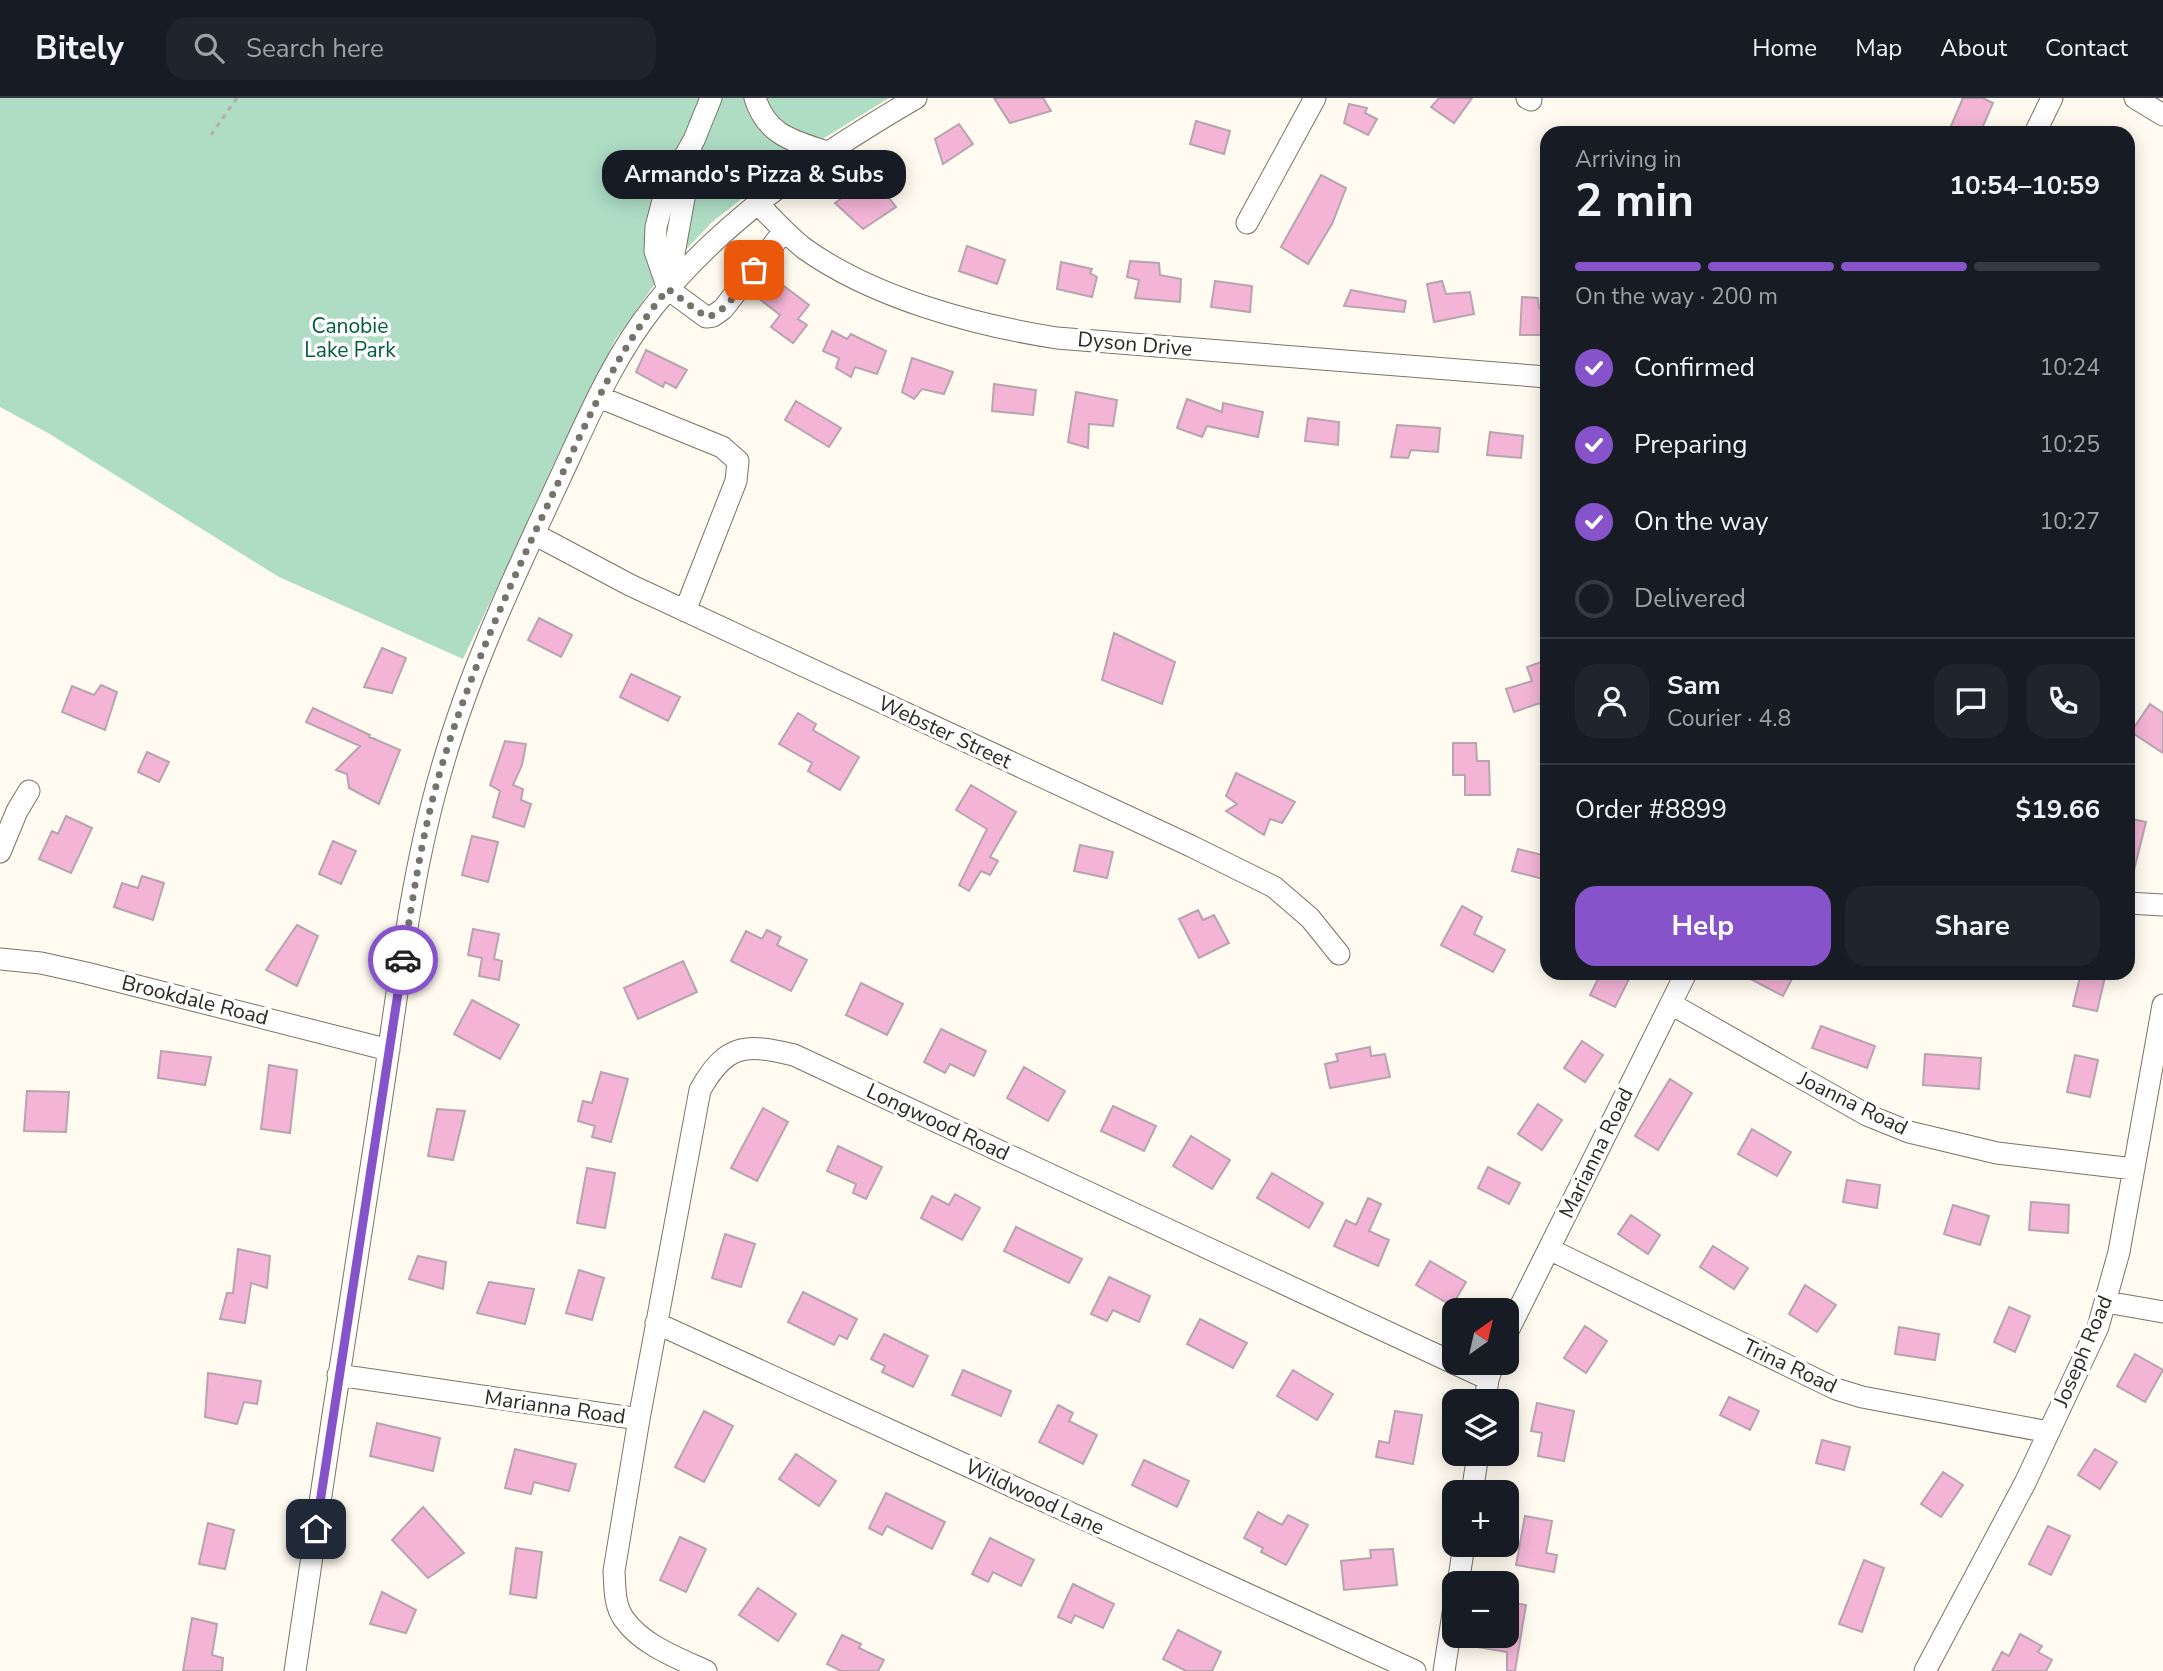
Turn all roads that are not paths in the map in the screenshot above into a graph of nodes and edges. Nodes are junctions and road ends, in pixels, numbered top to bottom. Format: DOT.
graph roads {
  1 [pos="712,98"];
  2 [pos="755,98"];
  3 [pos="916,98"];
  4 [pos="1315,98"];
  5 [pos="2052,98"];
  6 [pos="2135,98"];
  7 [pos="2163,115"];
  8 [pos="2038,126"];
  9 [pos="827,152"];
  10 [pos="758,204"];
  11 [pos="1247,223"];
  12 [pos="784,231"];
  13 [pos="668,289"];
  14 [pos="1540,376"];
  15 [pos="599,397"];
  16 [pos="534,534"];
  17 [pos="685,611"];
  18 [pos="29,791"];
  19 [pos="0,852"];
  20 [pos="2135,903"];
  21 [pos="2163,905"];
  22 [pos="1339,954"];
  23 [pos="0,959"];
  24 [pos="1683,980"];
  25 [pos="1671,1004"];
  26 [pos="2163,1005"];
  27 [pos="389,1050"];
  28 [pos="2159,1056"];
  29 [pos="2134,1169"];
  30 [pos="1549,1248"];
  31 [pos="2106,1302"];
  32 [pos="1519,1309"];
  33 [pos="2163,1312"];
  34 [pos="656,1323"];
  35 [pos="1442,1349"];
  36 [pos="338,1375"];
  37 [pos="639,1419"];
  38 [pos="2049,1432"];
  39 [pos="1448,1648"];
  40 [pos="295,1671"];
  41 [pos="706,1671"];
  42 [pos="1415,1671"];
  43 [pos="1444,1671"];
  44 [pos="1925,1671"];
  1 -- 13 [label="street"];
  2 -- 9 [label="street"];
  3 -- 9 [label="street"];
  4 -- 11 [label="street"];
  5 -- 8 [label="street"];
  6 -- 7 [label="street"];
  9 -- 10 [label="street"];
  10 -- 12 [label="street, Dyson Drive"];
  10 -- 13 [label="street"];
  12 -- 13 [label="street"];
  12 -- 14 [label="street, Dyson Drive"];
  13 -- 15 [label="street"];
  15 -- 16 [label="street"];
  15 -- 17 [label="street"];
  16 -- 17 [label="street, Webster Street"];
  16 -- 27 [label="street"];
  17 -- 22 [label="street, Webster Street"];
  18 -- 19 [label="street"];
  20 -- 21 [label="street"];
  23 -- 27 [label="street, Brookdale Road"];
  24 -- 25 [label="street, Marianna Road"];
  25 -- 29 [label="street, Joanna Road"];
  25 -- 30 [label="street, Marianna Road"];
  26 -- 28 [label="street, Joseph Road"];
  27 -- 36 [label="street"];
  28 -- 29 [label="street, Joseph Road"];
  29 -- 31 [label="street, Joseph Road"];
  30 -- 32 [label="street, Marianna Road"];
  30 -- 38 [label="street, Trina Road"];
  31 -- 33 [label="street"];
  31 -- 38 [label="street, Joseph Road"];
  34 -- 35 [label="street, Longwood Road"];
  34 -- 37 [label="street, Longwood Road"];
  34 -- 42 [label="street, Wildwood Lane"];
  36 -- 37 [label="street, Marianna Road"];
  36 -- 40 [label="street"];
  37 -- 41 [label="street, Marianna Road"];
  38 -- 44 [label="street, Joseph Road"];
  39 -- 43 [label="street"];
}
